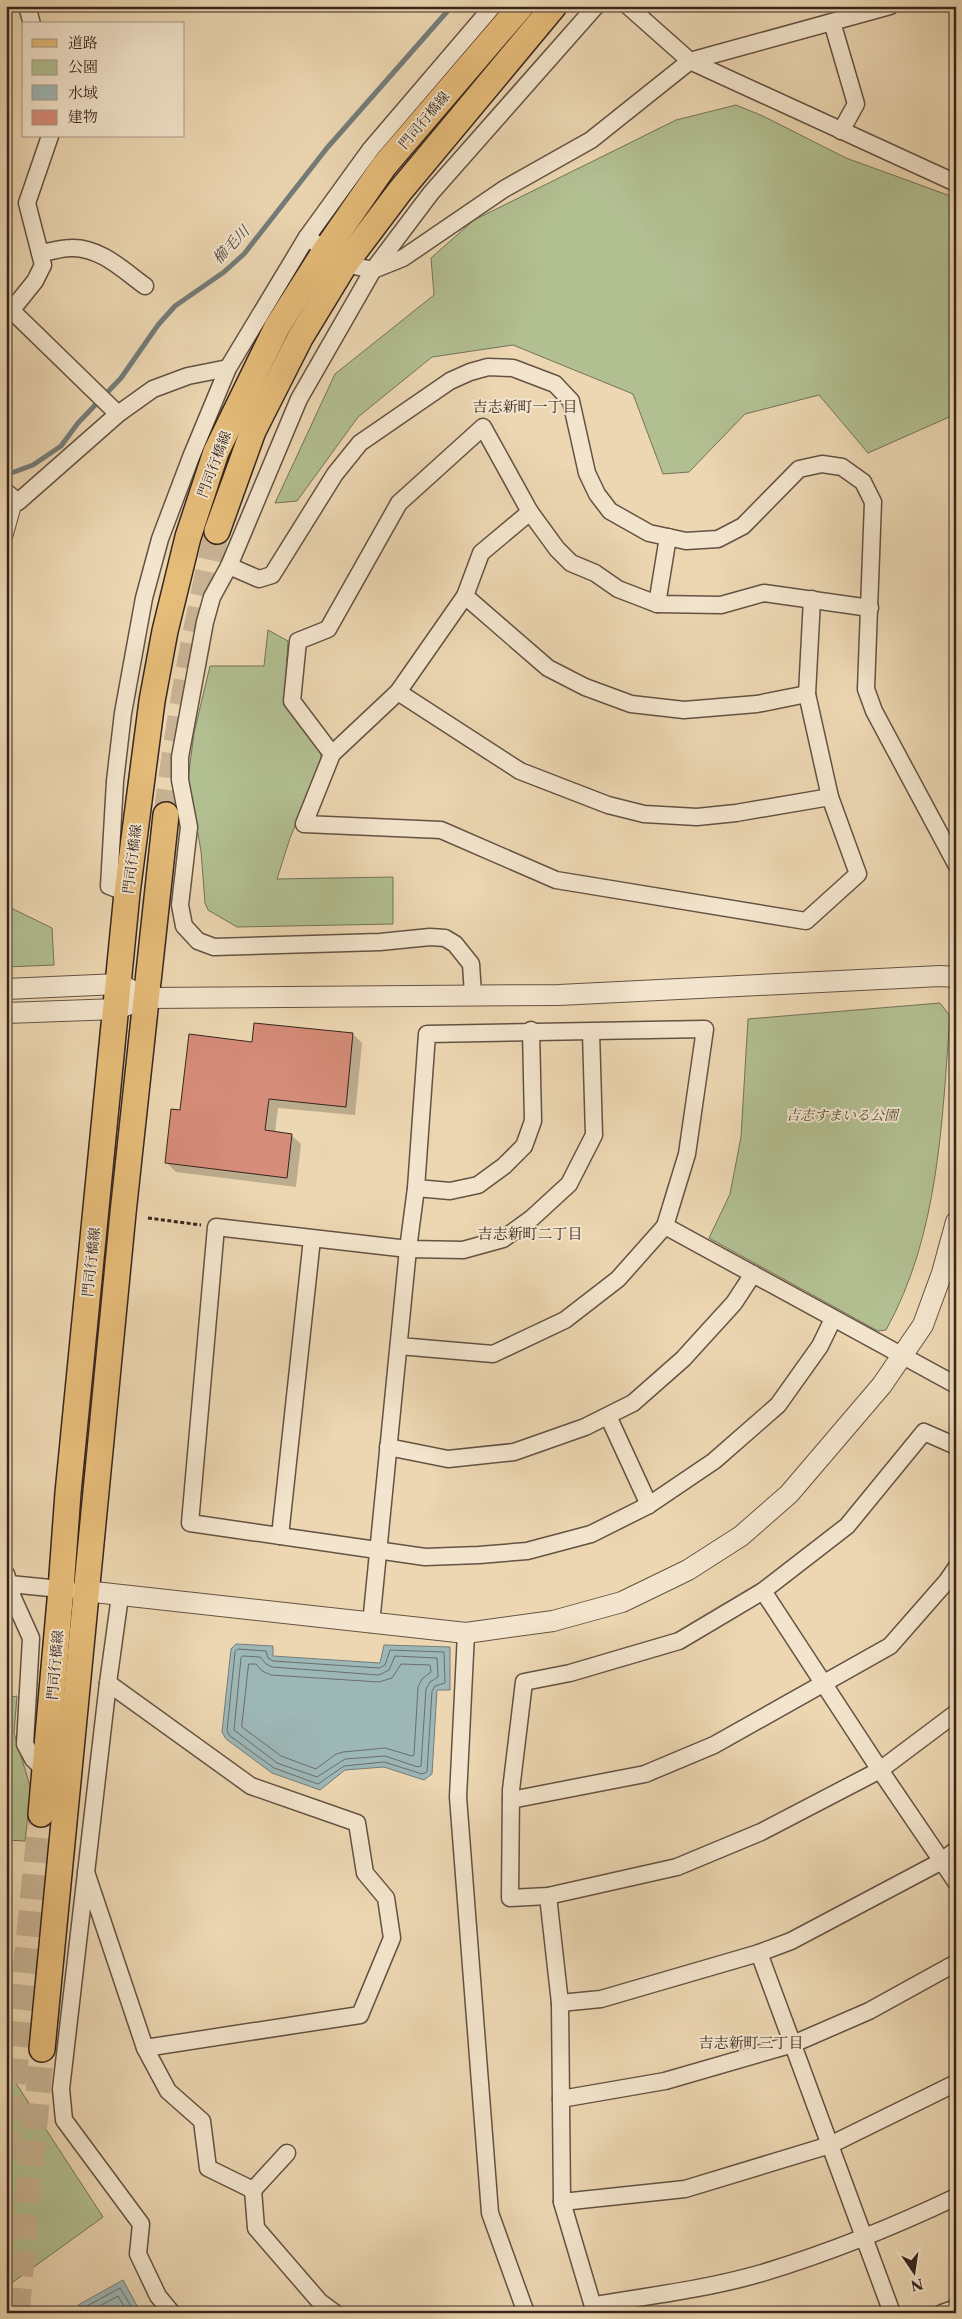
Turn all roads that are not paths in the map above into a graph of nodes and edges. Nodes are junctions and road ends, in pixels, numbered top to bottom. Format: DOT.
graph roads {
  1 [pos="27,6"];
  2 [pos="493,6"];
  3 [pos="521,6"];
  4 [pos="554,6"];
  5 [pos="596,6"];
  6 [pos="628,6"];
  7 [pos="890,6"];
  8 [pos="31,22"];
  9 [pos="832,22"];
  10 [pos="690,61"];
  11 [pos="841,131"];
  12 [pos="49,138"];
  13 [pos="956,184"];
  14 [pos="326,251"];
  15 [pos="40,253"];
  16 [pos="373,270"];
  17 [pos="145,286"];
  18 [pos="8,311"];
  19 [pos="228,368"];
  20 [pos="118,414"];
  21 [pos="12,497"];
  22 [pos="530,512"];
  23 [pos="217,531"];
  24 [pos="668,537"];
  25 [pos="6,545"];
  26 [pos="229,566"];
  27 [pos="465,596"];
  28 [pos="812,599"];
  29 [pos="657,604"];
  30 [pos="870,608"];
  31 [pos="398,692"];
  32 [pos="807,694"];
  33 [pos="332,754"];
  34 [pos="830,797"];
  35 [pos="166,815"];
  36 [pos="956,864"];
  37 [pos="128,893"];
  38 [pos="956,977"];
  39 [pos="119,984"];
  40 [pos="6,989"];
  41 [pos="473,994"];
  42 [pos="146,998"];
  43 [pos="117,1009"];
  44 [pos="6,1013"];
  45 [pos="531,1030"];
  46 [pos="591,1032"];
  47 [pos="416,1188"];
  48 [pos="956,1222"];
  49 [pos="665,1226"];
  50 [pos="312,1239"];
  51 [pos="408,1249"];
  52 [pos="752,1274"];
  53 [pos="834,1319"];
  54 [pos="399,1346"];
  55 [pos="902,1356"];
  56 [pos="956,1386"];
  57 [pos="608,1416"];
  58 [pos="956,1446"];
  59 [pos="388,1447"];
  60 [pos="649,1505"];
  61 [pos="280,1536"];
  62 [pos="378,1549"];
  63 [pos="956,1568"];
  64 [pos="8,1579"];
  65 [pos="73,1590"];
  66 [pos="763,1591"];
  67 [pos="120,1596"];
  68 [pos="371,1624"];
  69 [pos="466,1633"];
  70 [pos="108,1683"];
  71 [pos="824,1685"];
  72 [pos="956,1713"];
  73 [pos="880,1770"];
  74 [pos="46,1771"];
  75 [pos="511,1800"];
  76 [pos="41,1814"];
  77 [pos="956,1850"];
  78 [pos="942,1861"];
  79 [pos="86,1872"];
  80 [pos="956,1882"];
  81 [pos="548,1896"];
  82 [pos="759,1953"];
  83 [pos="956,1963"];
  84 [pos="560,2003"];
  85 [pos="793,2044"];
  86 [pos="145,2048"];
  87 [pos="42,2049"];
  88 [pos="956,2083"];
  89 [pos="561,2099"];
  90 [pos="830,2145"];
  91 [pos="287,2153"];
  92 [pos="253,2190"];
  93 [pos="956,2197"];
  94 [pos="562,2202"];
  95 [pos="864,2238"];
  96 [pos="956,2308"];
  97 [pos="594,2309"];
  98 [pos="172,2313"];
  99 [pos="335,2313"];
  100 [pos="526,2313"];
  101 [pos="892,2313"];
  102 [pos="942,2313"];
  1 -- 8 [label="street"];
  2 -- 14 [label="street"];
  3 -- 14 [label="main road, 門司行橋線"];
  4 -- 14 [label="main road, 門司行橋線"];
  5 -- 16 [label="street"];
  6 -- 10 [label="street"];
  7 -- 9 [label="street"];
  9 -- 10 [label="street"];
  9 -- 11 [label="street"];
  10 -- 11 [label="street"];
  10 -- 16 [label="street"];
  11 -- 13 [label="street"];
  12 -- 15 [label="street"];
  14 -- 16 [label="street"];
  14 -- 19 [label="street"];
  14 -- 23 [label="main road, 門司行橋線"];
  14 -- 37 [label="main road, 門司行橋線"];
  15 -- 17 [label="street"];
  15 -- 18 [label="street"];
  16 -- 26 [label="street"];
  18 -- 20 [label="street"];
  19 -- 20 [label="street"];
  19 -- 37 [label="street"];
  20 -- 21 [label="street"];
  21 -- 25 [label="lane"];
  22 -- 27 [label="street"];
  22 -- 29 [label="street"];
  22 -- 33 [label="street"];
  24 -- 26 [label="street"];
  24 -- 29 [label="street"];
  24 -- 30 [label="street"];
  26 -- 41 [label="street"];
  27 -- 31 [label="street"];
  27 -- 32 [label="street"];
  28 -- 29 [label="street"];
  28 -- 30 [label="street"];
  28 -- 32 [label="street"];
  30 -- 36 [label="street"];
  31 -- 33 [label="street"];
  31 -- 34 [label="street"];
  32 -- 34 [label="street"];
  33 -- 34 [label="street"];
  35 -- 42 [label="main road, 門司行橋線"];
  37 -- 39 [label="main road, 門司行橋線"];
  38 -- 41 [label="street"];
  39 -- 40 [label="street"];
  39 -- 42 [label="street"];
  39 -- 43 [label="main road, 門司行橋線"];
  41 -- 42 [label="street"];
  42 -- 43 [label="street"];
  42 -- 65 [label="main road, 門司行橋線"];
  43 -- 44 [label="street"];
  43 -- 65 [label="main road, 門司行橋線"];
  45 -- 46 [label="street"];
  45 -- 47 [label="street"];
  45 -- 47 [label="street"];
  46 -- 49 [label="street"];
  46 -- 51 [label="street"];
  47 -- 51 [label="street"];
  48 -- 55 [label="street"];
  49 -- 52 [label="street"];
  49 -- 54 [label="street"];
  50 -- 51 [label="street"];
  50 -- 61 [label="street"];
  50 -- 61 [label="street"];
  51 -- 54 [label="street"];
  52 -- 53 [label="street"];
  52 -- 57 [label="street"];
  53 -- 55 [label="street"];
  53 -- 60 [label="street"];
  54 -- 59 [label="street"];
  55 -- 56 [label="street"];
  55 -- 69 [label="street"];
  57 -- 59 [label="street"];
  57 -- 60 [label="street"];
  58 -- 66 [label="street"];
  59 -- 62 [label="street"];
  60 -- 62 [label="street"];
  61 -- 62 [label="street"];
  62 -- 68 [label="street"];
  63 -- 71 [label="street"];
  64 -- 65 [label="street"];
  64 -- 74 [label="street"];
  65 -- 67 [label="street"];
  65 -- 74 [label="main road, 門司行橋線"];
  65 -- 87 [label="main road, 門司行橋線"];
  66 -- 71 [label="street"];
  66 -- 75 [label="street"];
  67 -- 68 [label="street"];
  67 -- 70 [label="street"];
  68 -- 69 [label="street"];
  69 -- 100 [label="street"];
  70 -- 79 [label="street"];
  70 -- 86 [label="street"];
  71 -- 73 [label="street"];
  71 -- 75 [label="street"];
  72 -- 73 [label="street"];
  73 -- 78 [label="street"];
  73 -- 81 [label="street"];
  74 -- 76 [label="main road, 門司行橋線"];
  75 -- 81 [label="street"];
  77 -- 78 [label="street"];
  78 -- 80 [label="street"];
  78 -- 82 [label="street"];
  79 -- 86 [label="street"];
  79 -- 98 [label="street"];
  81 -- 84 [label="street"];
  82 -- 84 [label="street"];
  82 -- 85 [label="street"];
  83 -- 85 [label="street"];
  84 -- 89 [label="street"];
  85 -- 89 [label="street"];
  85 -- 90 [label="street"];
  86 -- 92 [label="street"];
  88 -- 90 [label="street"];
  89 -- 94 [label="street"];
  90 -- 94 [label="street"];
  90 -- 95 [label="street"];
  91 -- 92 [label="street"];
  92 -- 99 [label="street"];
  93 -- 95 [label="street"];
  94 -- 97 [label="street"];
  95 -- 97 [label="street"];
  95 -- 101 [label="street"];
  96 -- 102 [label="street"];
}
